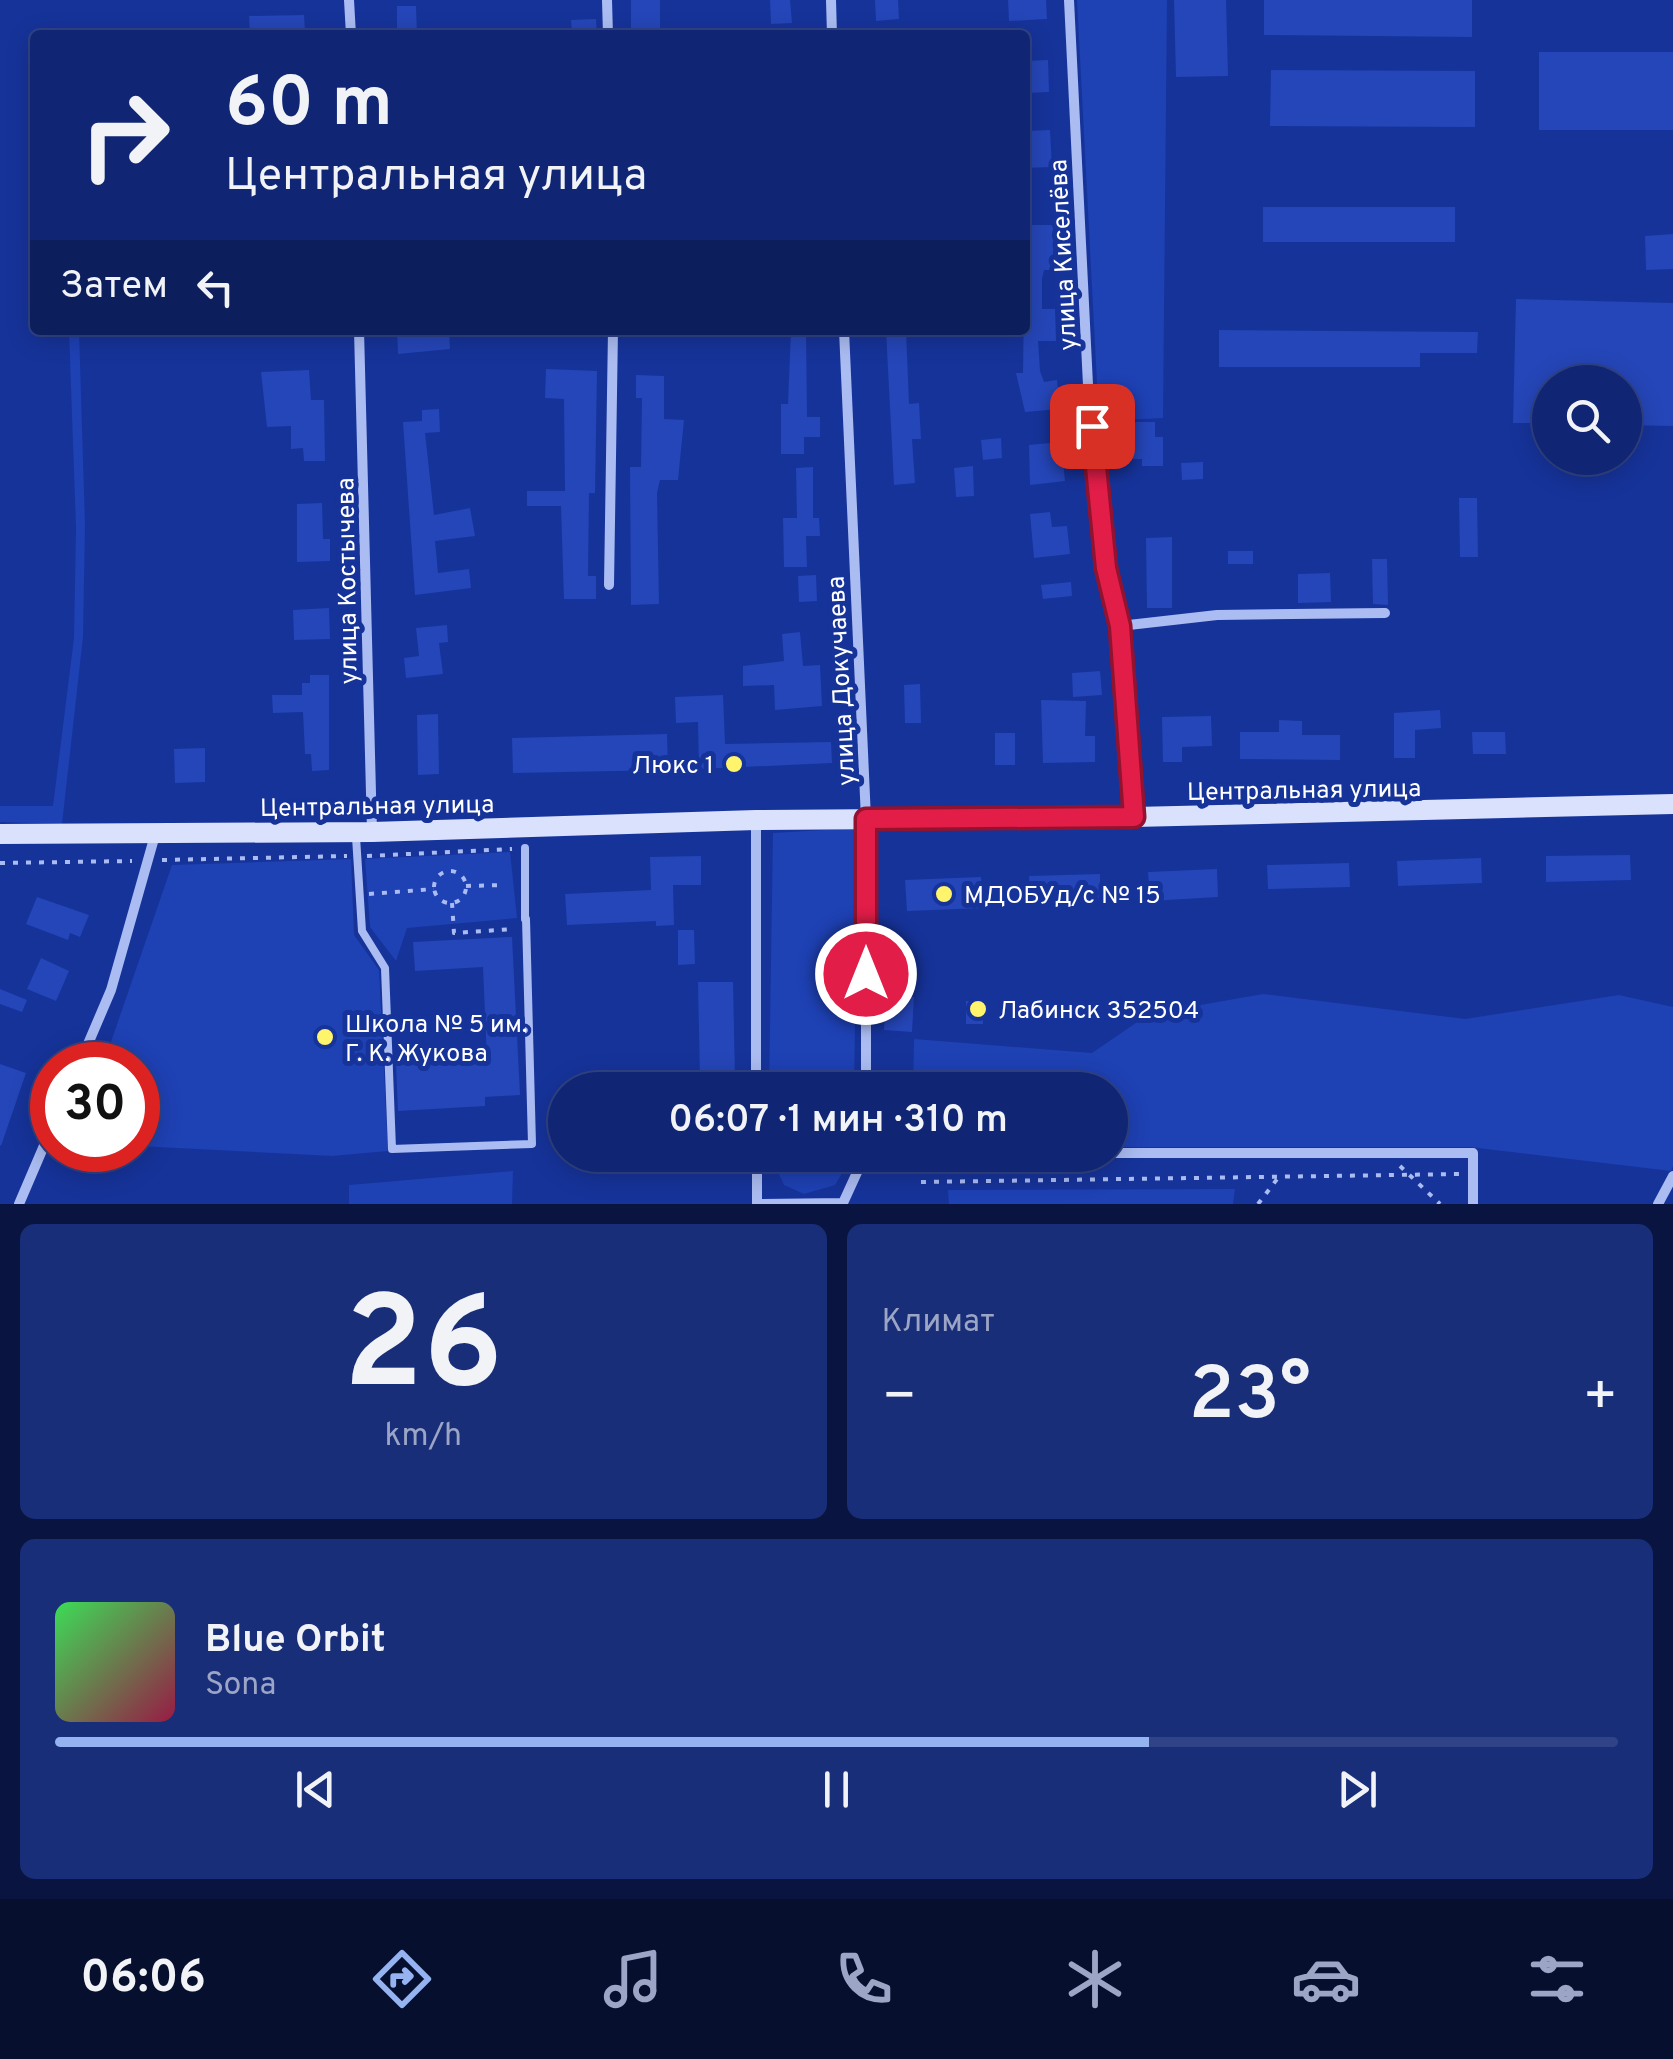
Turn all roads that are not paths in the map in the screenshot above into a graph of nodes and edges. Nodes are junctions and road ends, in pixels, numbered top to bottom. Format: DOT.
graph roads {
  1 [pos="349,0"];
  2 [pos="607,0"];
  3 [pos="831,0"];
  4 [pos="1069,0"];
  5 [pos="350,30"];
  6 [pos="608,30"];
  7 [pos="832,30"];
  8 [pos="360,335"];
  9 [pos="612,335"];
  10 [pos="844,335"];
  11 [pos="608,585"];
  12 [pos="1385,613"];
  13 [pos="1120,626"];
  14 [pos="1673,804"];
  15 [pos="1134,817"];
  16 [pos="866,819"];
  17 [pos="756,820"];
  18 [pos="364,832"];
  19 [pos="0,834"];
  20 [pos="155,835"];
  21 [pos="525,848"];
  22 [pos="89,1042"];
  23 [pos="756,1072"];
  24 [pos="866,1072"];
  25 [pos="1128,1153"];
  26 [pos="33,1172"];
  27 [pos="756,1172"];
  28 [pos="857,1172"];
  29 [pos="1673,1176"];
  30 [pos="20,1204"];
  31 [pos="757,1204"];
  32 [pos="1473,1204"];
  33 [pos="1658,1204"];
  1 -- 5 [label="street"];
  2 -- 6 [label="street"];
  3 -- 7 [label="street"];
  4 -- 13 [label="street, улица Киселёва"];
  8 -- 18 [label="street, улица Костычева"];
  9 -- 11 [label="street"];
  10 -- 16 [label="street, улица Докучаева"];
  12 -- 13 [label="street"];
  13 -- 15 [label="street, улица Киселёва"];
  14 -- 15 [label="street, Центральная улица"];
  15 -- 16 [label="street, Центральная улица"];
  16 -- 17 [label="street, Центральная улица"];
  16 -- 24 [label="street, улица Докучаева"];
  17 -- 18 [label="street, Центральная улица"];
  17 -- 23 [label="street"];
  18 -- 20 [label="street, Центральная улица"];
  18 -- 21 [label="lane"];
  19 -- 20 [label="street, Центральная улица"];
  20 -- 22 [label="street"];
  25 -- 32 [label="street"];
  26 -- 30 [label="street"];
  27 -- 31 [label="street"];
  28 -- 31 [label="street"];
  29 -- 33 [label="street"];
}
